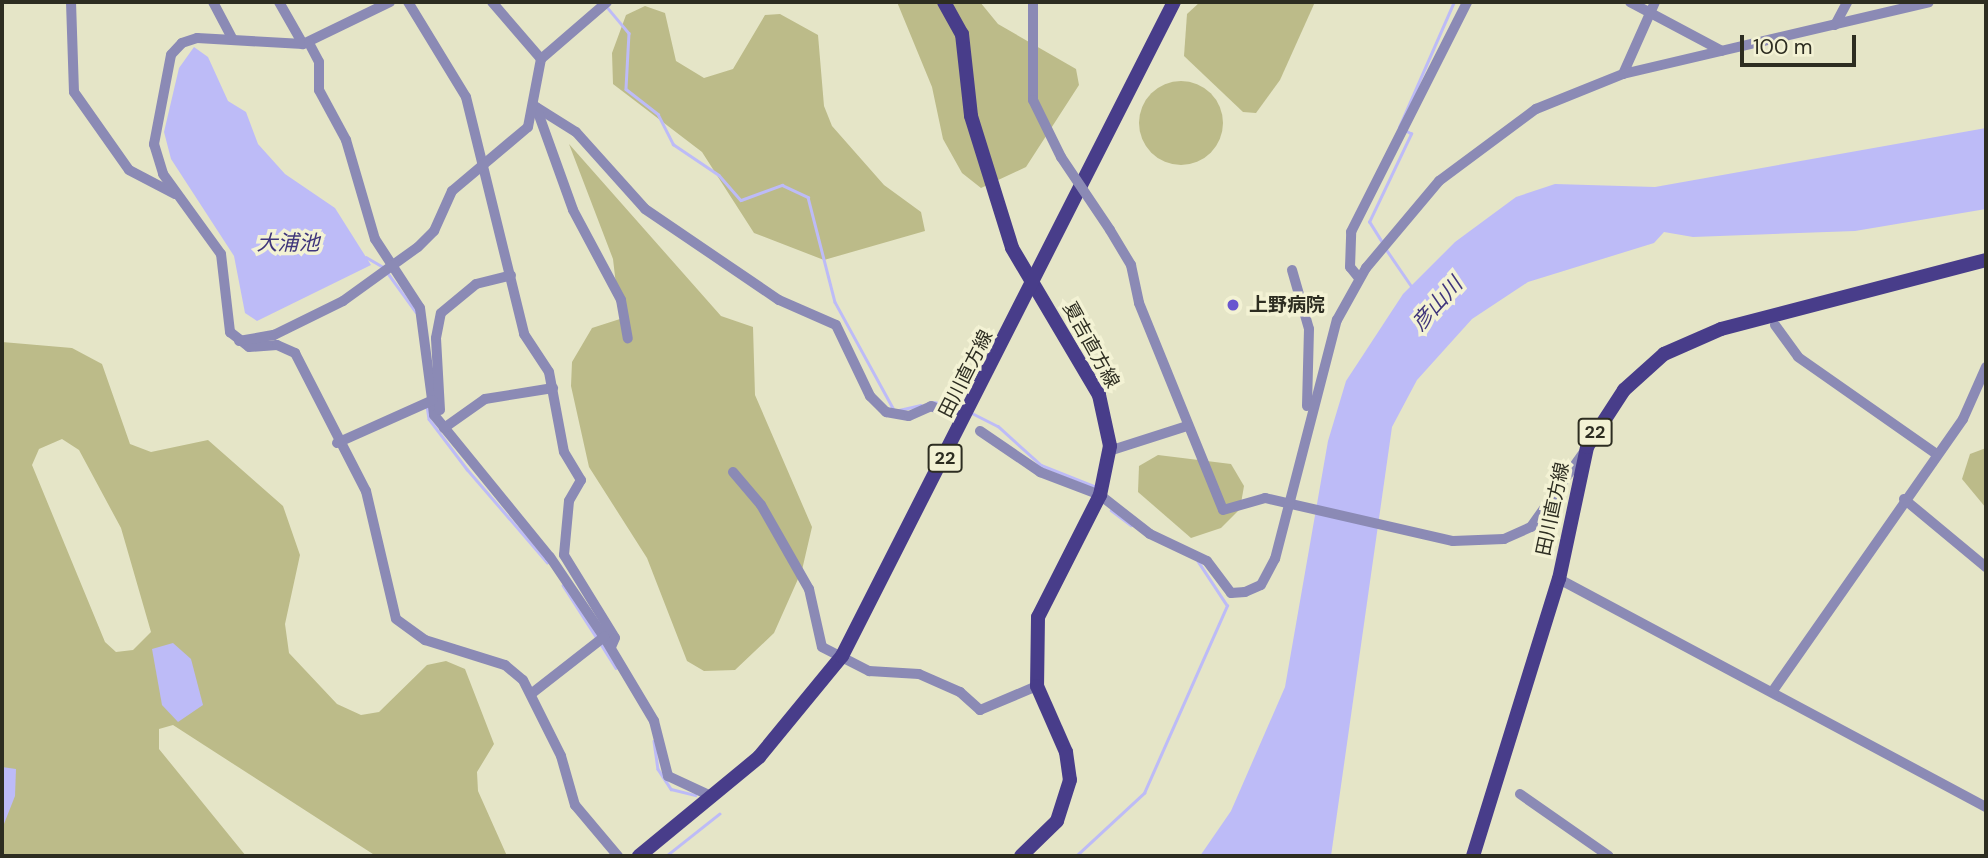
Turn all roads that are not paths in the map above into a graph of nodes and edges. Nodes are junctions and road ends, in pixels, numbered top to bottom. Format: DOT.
graph roads {
  1 [pos="71,2"];
  2 [pos="213,2"];
  3 [pos="279,2"];
  4 [pos="390,2"];
  5 [pos="408,2"];
  6 [pos="492,2"];
  7 [pos="607,2"];
  8 [pos="944,2"];
  9 [pos="1033,2"];
  10 [pos="1174,2"];
  11 [pos="1182,2"];
  12 [pos="1466,2"];
  13 [pos="1630,2"];
  14 [pos="1847,2"];
  15 [pos="1928,2"];
  16 [pos="1653,7"];
  17 [pos="1835,25"];
  18 [pos="233,40"];
  19 [pos="306,43"];
  20 [pos="1722,51"];
  21 [pos="541,59"];
  22 [pos="1623,74"];
  23 [pos="536,107"];
  24 [pos="486,166"];
  25 [pos="177,195"];
  26 [pos="1986,260"];
  27 [pos="391,268"];
  28 [pos="1292,270"];
  29 [pos="511,275"];
  30 [pos="1359,278"];
  31 [pos="1035,288"];
  32 [pos="1775,325"];
  33 [pos="628,338"];
  34 [pos="239,341"];
  35 [pos="1986,367"];
  36 [pos="553,388"];
  37 [pos="433,400"];
  38 [pos="434,415"];
  39 [pos="953,415"];
  40 [pos="1187,426"];
  41 [pos="444,428"];
  42 [pos="1305,430"];
  43 [pos="979,431"];
  44 [pos="337,443"];
  45 [pos="1587,447"];
  46 [pos="1110,451"];
  47 [pos="1935,453"];
  48 [pos="733,472"];
  49 [pos="1100,495"];
  50 [pos="1904,499"];
  51 [pos="1290,502"];
  52 [pos="1986,567"];
  53 [pos="1559,579"];
  54 [pos="603,642"];
  55 [pos="846,658"];
  56 [pos="1037,686"];
  57 [pos="1772,692"];
  58 [pos="531,694"];
  59 [pos="1520,794"];
  60 [pos="713,797"];
  61 [pos="1986,807"];
  62 [pos="618,856"];
  63 [pos="639,856"];
  64 [pos="652,856"];
  65 [pos="1021,856"];
  66 [pos="1473,856"];
  67 [pos="1609,856"];
  1 -- 25 [label="street"];
  2 -- 18 [label="street"];
  3 -- 19 [label="street"];
  4 -- 19 [label="street"];
  5 -- 24 [label="street"];
  6 -- 21 [label="street"];
  7 -- 21 [label="street"];
  8 -- 31 [label="main road, 夏吉直方線"];
  9 -- 40 [label="street, bridge"];
  10 -- 31 [label="main road, 田川直方線 / 22"];
  11 -- 31 [label="main road, 田川直方線 / 22"];
  12 -- 30 [label="street"];
  13 -- 16 [label="street"];
  14 -- 17 [label="street"];
  15 -- 17 [label="street"];
  16 -- 20 [label="street"];
  16 -- 22 [label="street"];
  17 -- 20 [label="street"];
  18 -- 19 [label="street"];
  18 -- 25 [label="street"];
  19 -- 27 [label="street"];
  20 -- 22 [label="street"];
  21 -- 23 [label="street"];
  22 -- 30 [label="street"];
  23 -- 24 [label="street"];
  23 -- 33 [label="street"];
  23 -- 39 [label="street"];
  24 -- 27 [label="street"];
  24 -- 29 [label="street"];
  25 -- 34 [label="street"];
  26 -- 45 [label="main road, 田川直方線 / 22"];
  27 -- 34 [label="street"];
  27 -- 37 [label="street"];
  28 -- 42 [label="street"];
  29 -- 36 [label="street"];
  29 -- 38 [label="street"];
  30 -- 42 [label="street"];
  31 -- 46 [label="main road, 夏吉直方線"];
  31 -- 55 [label="main road, 田川直方線 / 22"];
  32 -- 47 [label="street"];
  34 -- 44 [label="street"];
  35 -- 47 [label="street"];
  36 -- 41 [label="street"];
  36 -- 54 [label="street"];
  37 -- 38 [label="street"];
  37 -- 44 [label="street"];
  38 -- 41 [label="street"];
  40 -- 46 [label="street"];
  40 -- 51 [label="street"];
  41 -- 54 [label="street"];
  42 -- 51 [label="street"];
  43 -- 49 [label="street"];
  44 -- 58 [label="street"];
  45 -- 51 [label="street"];
  45 -- 53 [label="main road, 田川直方線 / 22"];
  46 -- 49 [label="main road, 夏吉直方線"];
  47 -- 50 [label="street"];
  48 -- 55 [label="street"];
  49 -- 51 [label="street"];
  49 -- 56 [label="main road, 夏吉直方線"];
  50 -- 52 [label="street"];
  50 -- 57 [label="street"];
  53 -- 57 [label="street"];
  53 -- 66 [label="main road, 田川直方線 / 22"];
  54 -- 58 [label="street"];
  54 -- 60 [label="street"];
  55 -- 56 [label="street"];
  55 -- 60 [label="main road, 田川直方線 / 22"];
  55 -- 64 [label="main road, 田川直方線 / 22"];
  56 -- 65 [label="main road, 夏吉直方線"];
  57 -- 61 [label="street"];
  58 -- 62 [label="street"];
  59 -- 67 [label="street"];
  60 -- 63 [label="main road, 田川直方線 / 22"];
}
